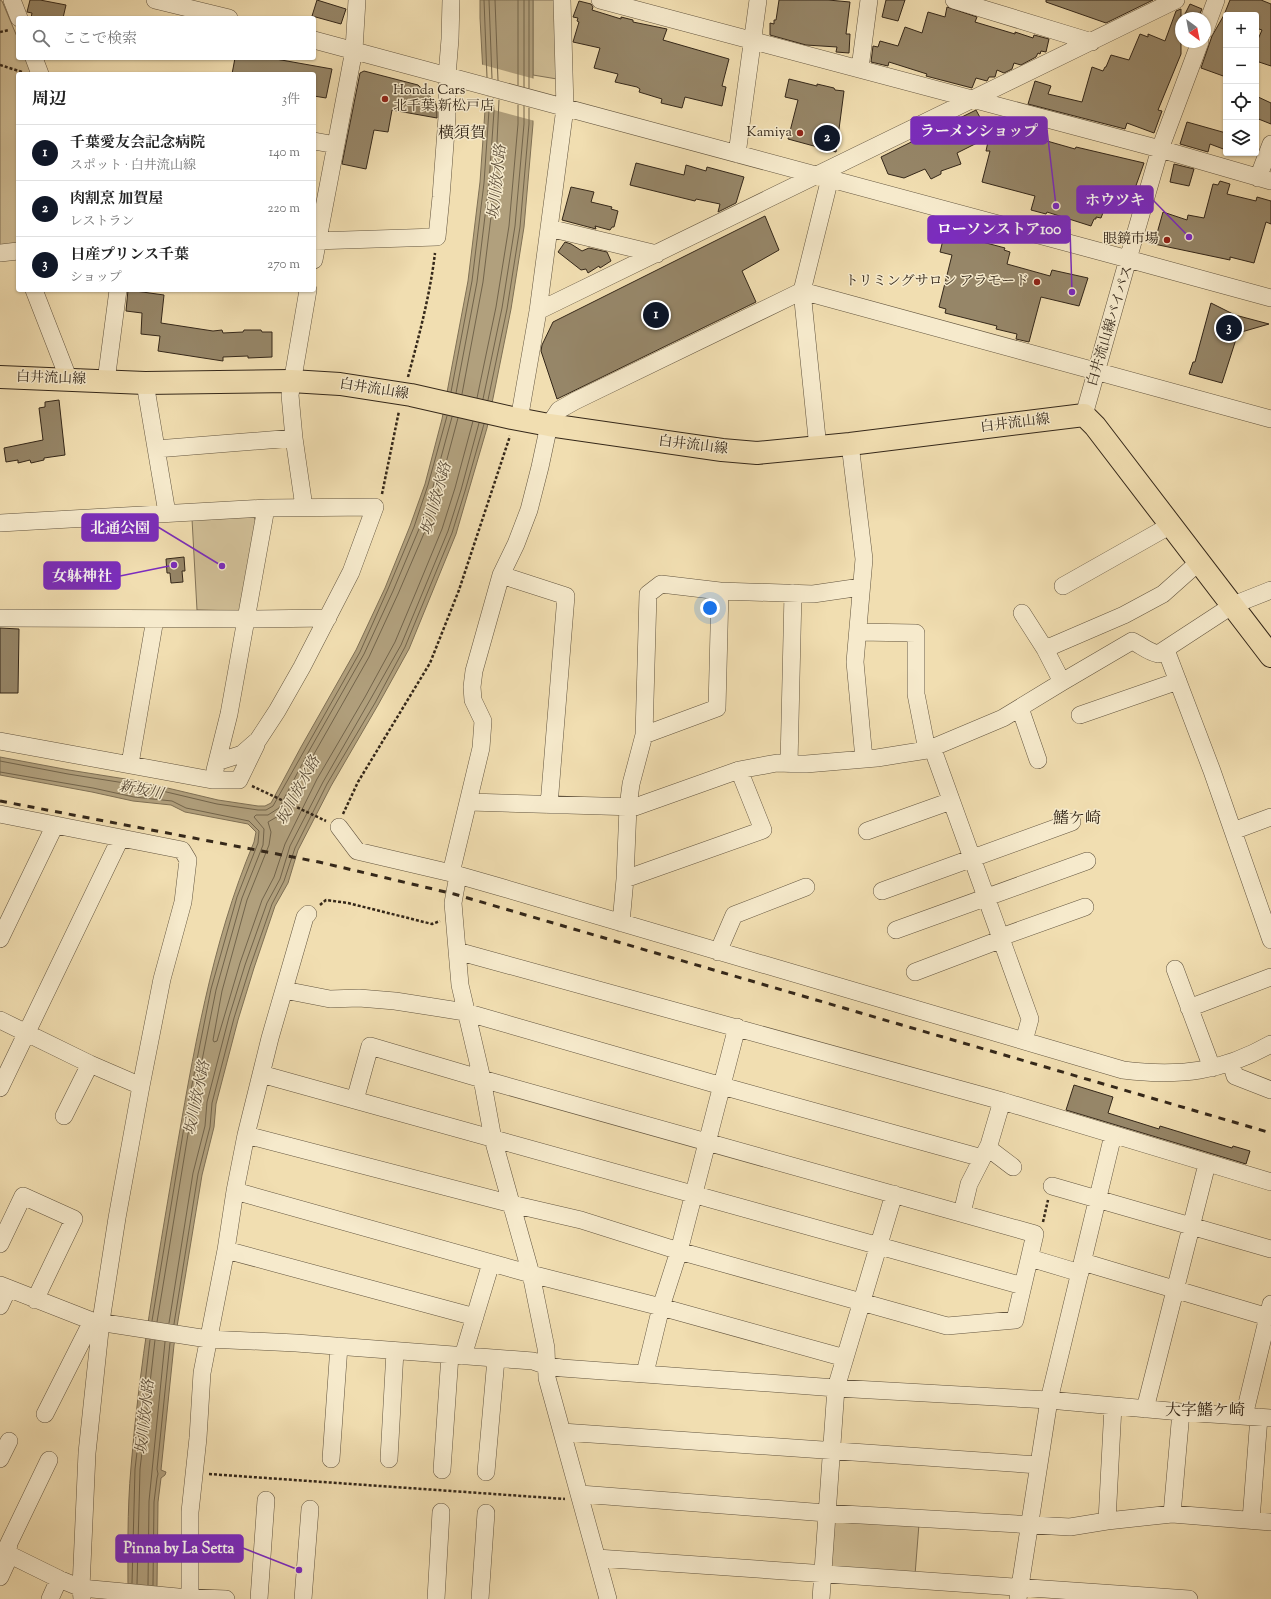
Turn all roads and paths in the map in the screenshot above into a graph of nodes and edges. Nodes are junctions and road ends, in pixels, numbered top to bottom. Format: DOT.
graph roads {
  1 [pos="12,0"];
  2 [pos="154,0"];
  3 [pos="357,0"];
  4 [pos="451,0"];
  5 [pos="562,0"];
  6 [pos="600,0"];
  7 [pos="758,0"];
  8 [pos="868,0"];
  9 [pos="954,0"];
  10 [pos="1176,0"];
  11 [pos="1216,0"];
  12 [pos="646,6"];
  13 [pos="1211,14"];
  14 [pos="18,16"];
  15 [pos="221,16"];
  16 [pos="316,40"];
  17 [pos="753,40"];
  18 [pos="1092,42"];
  19 [pos="1198,48"];
  20 [pos="354,50"];
  21 [pos="35,60"];
  22 [pos="0,65"];
  23 [pos="860,68"];
  24 [pos="21,72"];
  25 [pos="39,72"];
  26 [pos="451,77"];
  27 [pos="973,100"];
  28 [pos="560,107"];
  29 [pos="316,141"];
  30 [pos="1271,144"];
  31 [pos="336,145"];
  32 [pos="1160,149"];
  33 [pos="738,154"];
  34 [pos="824,177"];
  35 [pos="1264,179"];
  36 [pos="549,228"];
  37 [pos="437,237"];
  38 [pos="316,241"];
  39 [pos="16,251"];
  40 [pos="0,253"];
  41 [pos="657,254"];
  42 [pos="1128,259"];
  43 [pos="802,291"];
  44 [pos="35,292"];
  45 [pos="118,292"];
  46 [pos="308,292"];
  47 [pos="1271,298"];
  48 [pos="538,311"];
  49 [pos="1097,372"];
  50 [pos="0,377"];
  51 [pos="69,380"];
  52 [pos="106,381"];
  53 [pos="292,381"];
  54 [pos="145,383"];
  55 [pos="407,394"];
  56 [pos="1084,415"];
  57 [pos="1271,419"];
  58 [pos="514,424"];
  59 [pos="549,425"];
  60 [pos="294,438"];
  61 [pos="850,444"];
  62 [pos="818,448"];
  63 [pos="156,449"];
  64 [pos="375,506"];
  65 [pos="304,507"];
  66 [pos="266,508"];
  67 [pos="167,513"];
  68 [pos="0,523"];
  69 [pos="1171,525"];
  70 [pos="1200,561"];
  71 [pos="501,575"];
  72 [pos="1063,586"];
  73 [pos="861,587"];
  74 [pos="1271,590"];
  75 [pos="720,591"];
  76 [pos="793,593"];
  77 [pos="1233,605"];
  78 [pos="1022,613"];
  79 [pos="0,618"];
  80 [pos="328,618"];
  81 [pos="155,619"];
  82 [pos="247,619"];
  83 [pos="859,632"];
  84 [pos="1045,649"];
  85 [pos="1166,650"];
  86 [pos="1271,656"];
  87 [pos="1178,681"];
  88 [pos="1062,682"];
  89 [pos="1020,708"];
  90 [pos="1080,715"];
  91 [pos="644,735"];
  92 [pos="258,740"];
  93 [pos="0,741"];
  94 [pos="930,748"];
  95 [pos="864,759"];
  96 [pos="1038,760"];
  97 [pos="217,762"];
  98 [pos="130,764"];
  99 [pos="789,764"];
  100 [pos="740,770"];
  101 [pos="212,780"];
  102 [pos="239,780"];
  103 [pos="951,801"];
  104 [pos="469,802"];
  105 [pos="549,806"];
  106 [pos="628,806"];
  107 [pos="0,814"];
  108 [pos="1271,817"];
  109 [pos="1072,822"];
  110 [pos="55,824"];
  111 [pos="339,827"];
  112 [pos="1233,830"];
  113 [pos="867,831"];
  114 [pos="120,839"];
  115 [pos="973,858"];
  116 [pos="1087,861"];
  117 [pos="455,874"];
  118 [pos="625,879"];
  119 [pos="806,887"];
  120 [pos="882,891"];
  121 [pos="987,897"];
  122 [pos="1085,907"];
  123 [pos="308,914"];
  124 [pos="455,916"];
  125 [pos="621,923"];
  126 [pos="896,930"];
  127 [pos="1002,938"];
  128 [pos="0,939"];
  129 [pos="1271,940"];
  130 [pos="457,951"];
  131 [pos="718,952"];
  132 [pos="1175,969"];
  133 [pos="915,972"];
  134 [pos="1271,977"];
  135 [pos="284,990"];
  136 [pos="1189,1008"];
  137 [pos="466,1012"];
  138 [pos="0,1020"];
  139 [pos="738,1027"];
  140 [pos="27,1032"];
  141 [pos="1024,1041"];
  142 [pos="1271,1044"];
  143 [pos="1231,1063"];
  144 [pos="90,1064"];
  145 [pos="1212,1068"];
  146 [pos="261,1074"];
  147 [pos="482,1079"];
  148 [pos="141,1086"];
  149 [pos="722,1086"];
  150 [pos="0,1088"];
  151 [pos="1271,1090"];
  152 [pos="355,1100"];
  153 [pos="1002,1101"];
  154 [pos="64,1116"];
  155 [pos="1114,1134"];
  156 [pos="246,1135"];
  157 [pos="493,1139"];
  158 [pos="707,1142"];
  159 [pos="985,1153"];
  160 [pos="1207,1164"];
  161 [pos="1013,1167"];
  162 [pos="1271,1182"];
  163 [pos="1052,1186"];
  164 [pos="234,1191"];
  165 [pos="894,1194"];
  166 [pos="694,1195"];
  167 [pos="1098,1198"];
  168 [pos="512,1204"];
  169 [pos="962,1213"];
  170 [pos="1192,1225"];
  171 [pos="1035,1234"];
  172 [pos="0,1244"];
  173 [pos="878,1246"];
  174 [pos="1271,1249"];
  175 [pos="226,1250"];
  176 [pos="679,1251"];
  177 [pos="1030,1258"];
  178 [pos="491,1263"];
  179 [pos="1081,1267"];
  180 [pos="532,1274"];
  181 [pos="1023,1286"];
  182 [pos="4,1287"];
  183 [pos="1176,1290"];
  184 [pos="35,1300"];
  185 [pos="862,1303"];
  186 [pos="0,1306"];
  187 [pos="661,1307"];
  188 [pos="1269,1311"];
  189 [pos="475,1317"];
  190 [pos="97,1321"];
  191 [pos="208,1339"];
  192 [pos="339,1346"];
  193 [pos="395,1351"];
  194 [pos="457,1355"];
  195 [pos="845,1358"];
  196 [pos="496,1359"];
  197 [pos="547,1366"];
  198 [pos="645,1373"];
  199 [pos="836,1388"];
  200 [pos="1049,1400"];
  201 [pos="1113,1406"];
  202 [pos="1145,1409"];
  203 [pos="1181,1412"];
  204 [pos="45,1414"];
  205 [pos="1258,1417"];
  206 [pos="562,1432"];
  207 [pos="9,1441"];
  208 [pos="831,1450"];
  209 [pos="0,1459"];
  210 [pos="331,1459"];
  211 [pos="390,1459"];
  212 [pos="49,1460"];
  213 [pos="1039,1465"];
  214 [pos="442,1470"];
  215 [pos="486,1472"];
  216 [pos="194,1473"];
  217 [pos="581,1498"];
  218 [pos="266,1500"];
  219 [pos="310,1510"];
  220 [pos="441,1512"];
  221 [pos="486,1513"];
  222 [pos="826,1513"];
  223 [pos="1172,1514"];
  224 [pos="1251,1520"];
  225 [pos="1107,1521"];
  226 [pos="1271,1522"];
  227 [pos="1029,1525"];
  228 [pos="4,1552"];
  229 [pos="598,1558"];
  230 [pos="822,1573"];
  231 [pos="0,1577"];
  232 [pos="59,1580"];
  233 [pos="81,1593"];
  234 [pos="1019,1593"];
  235 [pos="190,1598"];
  236 [pos="50,1599"];
  237 [pos="226,1599"];
  238 [pos="259,1599"];
  239 [pos="302,1599"];
  240 [pos="436,1599"];
  241 [pos="480,1599"];
  242 [pos="608,1599"];
  243 [pos="821,1599"];
  244 [pos="1189,1599"];
  1 -- 14 [label="street"];
  2 -- 15 [label="street"];
  3 -- 20 [label="street"];
  4 -- 26 [label="street"];
  5 -- 28 [label="street"];
  6 -- 12 [label="street"];
  7 -- 17 [label="street"];
  8 -- 23 [label="street"];
  9 -- 18 [label="street"];
  10 -- 18 [label="street"];
  11 -- 13 [label="street"];
  12 -- 17 [label="street"];
  16 -- 20 [label="street"];
  17 -- 23 [label="street"];
  17 -- 33 [label="street"];
  18 -- 27 [label="street"];
  19 -- 32 [label="street"];
  20 -- 26 [label="street"];
  20 -- 31 [label="street"];
  21 -- 25 [label="street"];
  22 -- 24 [label="path"];
  23 -- 27 [label="street"];
  26 -- 28 [label="street"];
  26 -- 37 [label="street"];
  27 -- 32 [label="street"];
  27 -- 34 [label="street"];
  28 -- 33 [label="street"];
  28 -- 36 [label="street"];
  29 -- 31 [label="street"];
  30 -- 35 [label="street"];
  31 -- 38 [label="street"];
  32 -- 35 [label="street"];
  32 -- 42 [label="street"];
  33 -- 34 [label="street"];
  34 -- 41 [label="street"];
  34 -- 42 [label="street"];
  34 -- 43 [label="street"];
  36 -- 41 [label="street"];
  36 -- 48 [label="street"];
  37 -- 38 [label="street"];
  37 -- 55 [label="path"];
  39 -- 40 [label="street"];
  41 -- 48 [label="street"];
  42 -- 47 [label="street, 白井流山線バイパス"];
  42 -- 49 [label="street, 白井流山線バイパス"];
  43 -- 49 [label="street"];
  43 -- 59 [label="street"];
  43 -- 62 [label="street"];
  44 -- 51 [label="street"];
  45 -- 52 [label="street"];
  46 -- 53 [label="street"];
  48 -- 58 [label="street"];
  49 -- 56 [label="street, 白井流山線バイパス"];
  49 -- 57 [label="street"];
  50 -- 51 [label="main road, 白井流山線"];
  51 -- 52 [label="main road, 白井流山線"];
  52 -- 54 [label="main road, 白井流山線"];
  53 -- 54 [label="main road, 白井流山線"];
  53 -- 55 [label="main road, 白井流山線"];
  53 -- 60 [label="street"];
  54 -- 63 [label="street"];
  55 -- 58 [label="main road, 白井流山線"];
  55 -- 64 [label="path"];
  56 -- 61 [label="main road, 白井流山線"];
  56 -- 69 [label="main road"];
  58 -- 59 [label="main road, 白井流山線"];
  58 -- 111 [label="path"];
  59 -- 62 [label="main road, 白井流山線"];
  59 -- 71 [label="street"];
  60 -- 63 [label="street"];
  60 -- 65 [label="street"];
  61 -- 62 [label="main road, 白井流山線"];
  61 -- 73 [label="street"];
  63 -- 67 [label="street"];
  64 -- 65 [label="street"];
  64 -- 80 [label="street"];
  65 -- 66 [label="street"];
  66 -- 67 [label="street"];
  66 -- 82 [label="street"];
  67 -- 68 [label="street"];
  69 -- 70 [label="main road"];
  69 -- 72 [label="street"];
  70 -- 77 [label="main road"];
  70 -- 84 [label="street"];
  71 -- 104 [label="street"];
  71 -- 105 [label="street"];
  73 -- 76 [label="street"];
  73 -- 83 [label="street"];
  74 -- 77 [label="street"];
  75 -- 76 [label="street"];
  75 -- 91 [label="street"];
  75 -- 91 [label="street"];
  76 -- 99 [label="street"];
  77 -- 85 [label="street"];
  77 -- 86 [label="main road"];
  78 -- 84 [label="street"];
  79 -- 81 [label="street"];
  80 -- 82 [label="street"];
  80 -- 92 [label="street"];
  81 -- 82 [label="street"];
  81 -- 98 [label="street"];
  82 -- 97 [label="street"];
  83 -- 94 [label="street"];
  83 -- 95 [label="street"];
  84 -- 88 [label="street"];
  85 -- 87 [label="street"];
  85 -- 88 [label="street"];
  87 -- 90 [label="street"];
  87 -- 112 [label="street"];
  88 -- 89 [label="street"];
  89 -- 94 [label="street"];
  89 -- 96 [label="street"];
  91 -- 106 [label="street"];
  92 -- 97 [label="street"];
  92 -- 102 [label="street"];
  93 -- 98 [label="street"];
  94 -- 95 [label="street"];
  94 -- 103 [label="street"];
  95 -- 99 [label="street"];
  97 -- 101 [label="street"];
  98 -- 101 [label="street"];
  99 -- 100 [label="street"];
  100 -- 106 [label="street"];
  100 -- 118 [label="street"];
  101 -- 102 [label="street"];
  102 -- 111 [label="path"];
  103 -- 113 [label="street"];
  103 -- 115 [label="street"];
  104 -- 105 [label="street"];
  104 -- 117 [label="street"];
  105 -- 106 [label="street"];
  106 -- 118 [label="street"];
  107 -- 110 [label="street"];
  108 -- 112 [label="street"];
  109 -- 115 [label="street"];
  110 -- 114 [label="street"];
  110 -- 128 [label="street"];
  111 -- 117 [label="street"];
  112 -- 129 [label="street"];
  114 -- 140 [label="street"];
  114 -- 148 [label="street"];
  115 -- 120 [label="street"];
  115 -- 121 [label="street"];
  116 -- 121 [label="street"];
  117 -- 124 [label="street"];
  117 -- 125 [label="street"];
  118 -- 125 [label="street"];
  119 -- 131 [label="street"];
  121 -- 126 [label="street"];
  121 -- 127 [label="street"];
  122 -- 127 [label="street"];
  123 -- 124 [label="path"];
  123 -- 135 [label="street"];
  124 -- 130 [label="street"];
  125 -- 131 [label="street"];
  127 -- 133 [label="street"];
  127 -- 141 [label="street"];
  130 -- 137 [label="street"];
  130 -- 139 [label="street"];
  131 -- 141 [label="street"];
  132 -- 136 [label="street"];
  134 -- 136 [label="street"];
  135 -- 137 [label="street"];
  135 -- 146 [label="street"];
  136 -- 145 [label="street"];
  137 -- 147 [label="street"];
  137 -- 149 [label="street"];
  138 -- 140 [label="street"];
  139 -- 149 [label="street"];
  139 -- 153 [label="street"];
  140 -- 144 [label="street"];
  140 -- 150 [label="street"];
  141 -- 145 [label="street"];
  142 -- 143 [label="street"];
  143 -- 145 [label="street"];
  143 -- 151 [label="street"];
  144 -- 148 [label="street"];
  144 -- 154 [label="street"];
  146 -- 152 [label="street"];
  146 -- 156 [label="street"];
  147 -- 152 [label="street"];
  147 -- 157 [label="street"];
  147 -- 158 [label="street"];
  148 -- 190 [label="street"];
  149 -- 158 [label="street"];
  149 -- 159 [label="street"];
  152 -- 157 [label="street"];
  153 -- 155 [label="street"];
  153 -- 159 [label="street"];
  155 -- 160 [label="street"];
  155 -- 167 [label="street"];
  156 -- 164 [label="street"];
  156 -- 168 [label="street"];
  157 -- 166 [label="street"];
  157 -- 168 [label="street"];
  158 -- 165 [label="street"];
  158 -- 166 [label="street"];
  159 -- 161 [label="street"];
  159 -- 169 [label="street"];
  160 -- 162 [label="street"];
  160 -- 170 [label="street"];
  163 -- 167 [label="street"];
  163 -- 171 [label="path"];
  164 -- 175 [label="street"];
  164 -- 178 [label="street"];
  165 -- 169 [label="street"];
  165 -- 173 [label="street"];
  166 -- 173 [label="street"];
  166 -- 176 [label="street"];
  167 -- 170 [label="street"];
  167 -- 179 [label="street"];
  168 -- 176 [label="street"];
  168 -- 180 [label="street"];
  169 -- 171 [label="street"];
  170 -- 174 [label="street"];
  170 -- 183 [label="street"];
  171 -- 177 [label="street"];
  172 -- 184 [label="street"];
  173 -- 181 [label="street"];
  173 -- 185 [label="street"];
  175 -- 189 [label="street"];
  175 -- 191 [label="street"];
  176 -- 185 [label="street"];
  176 -- 187 [label="street"];
  177 -- 179 [label="street"];
  177 -- 181 [label="street"];
  178 -- 180 [label="street"];
  178 -- 189 [label="street"];
  179 -- 183 [label="street"];
  179 -- 200 [label="street"];
  180 -- 187 [label="street"];
  180 -- 197 [label="street"];
  181 -- 185 [label="street"];
  182 -- 184 [label="street"];
  182 -- 186 [label="street"];
  183 -- 188 [label="street"];
  183 -- 202 [label="street"];
  184 -- 190 [label="street"];
  185 -- 195 [label="street"];
  187 -- 195 [label="street"];
  187 -- 198 [label="street"];
  188 -- 205 [label="street"];
  189 -- 194 [label="street"];
  190 -- 191 [label="street"];
  190 -- 204 [label="street"];
  190 -- 233 [label="street"];
  191 -- 192 [label="street"];
  191 -- 216 [label="street"];
  192 -- 193 [label="street"];
  192 -- 210 [label="street"];
  193 -- 194 [label="street"];
  193 -- 211 [label="street"];
  194 -- 196 [label="street"];
  194 -- 214 [label="street"];
  195 -- 199 [label="street"];
  196 -- 197 [label="street"];
  196 -- 215 [label="street"];
  197 -- 198 [label="street"];
  197 -- 206 [label="street"];
  198 -- 199 [label="street"];
  199 -- 200 [label="street"];
  199 -- 208 [label="street"];
  200 -- 201 [label="street"];
  200 -- 213 [label="street"];
  201 -- 202 [label="street"];
  201 -- 225 [label="street"];
  202 -- 203 [label="street"];
  203 -- 205 [label="street"];
  203 -- 223 [label="street"];
  205 -- 224 [label="street"];
  206 -- 208 [label="street"];
  206 -- 217 [label="street"];
  207 -- 209 [label="street"];
  208 -- 213 [label="street"];
  208 -- 222 [label="street"];
  212 -- 228 [label="street"];
  213 -- 227 [label="street"];
  216 -- 217 [label="path"];
  216 -- 235 [label="street"];
  217 -- 222 [label="street"];
  217 -- 229 [label="street"];
  218 -- 238 [label="street"];
  219 -- 239 [label="street"];
  220 -- 240 [label="street"];
  221 -- 241 [label="street"];
  222 -- 227 [label="street"];
  222 -- 230 [label="street"];
  223 -- 224 [label="street"];
  223 -- 225 [label="street"];
  224 -- 226 [label="street"];
  225 -- 227 [label="street"];
  227 -- 234 [label="street"];
  228 -- 231 [label="street"];
  228 -- 232 [label="street"];
  229 -- 230 [label="street"];
  229 -- 242 [label="street"];
  230 -- 234 [label="street"];
  230 -- 243 [label="street"];
  232 -- 233 [label="street"];
  232 -- 236 [label="street"];
  233 -- 235 [label="street"];
  234 -- 244 [label="street"];
  235 -- 237 [label="street"];
}
